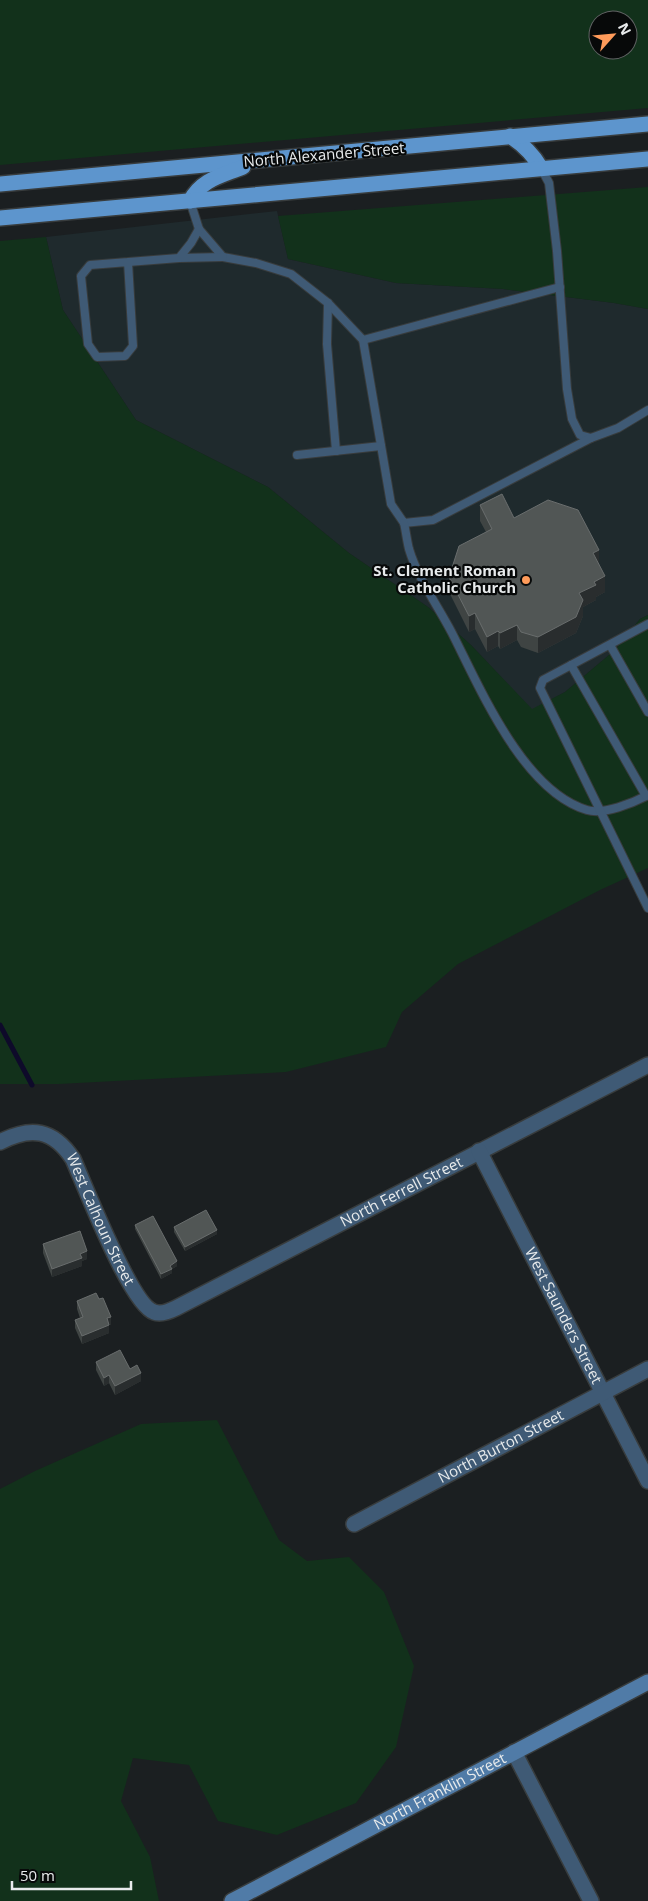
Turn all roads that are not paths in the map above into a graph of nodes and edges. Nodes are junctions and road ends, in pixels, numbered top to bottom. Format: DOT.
graph roads {
  1 [pos="648,124"];
  2 [pos="510,136"];
  3 [pos="648,159"];
  4 [pos="258,161"];
  5 [pos="541,168"];
  6 [pos="0,184"];
  7 [pos="190,201"];
  8 [pos="0,218"];
  9 [pos="199,229"];
  10 [pos="223,257"];
  11 [pos="179,258"];
  12 [pos="128,262"];
  13 [pos="560,287"];
  14 [pos="328,304"];
  15 [pos="364,340"];
  16 [pos="648,410"];
  17 [pos="591,438"];
  18 [pos="381,446"];
  19 [pos="336,451"];
  20 [pos="298,455"];
  21 [pos="404,523"];
  22 [pos="648,624"];
  23 [pos="610,645"];
  24 [pos="571,665"];
  25 [pos="648,712"];
  26 [pos="647,795"];
  27 [pos="599,810"];
  28 [pos="648,908"];
  29 [pos="648,1065"];
  30 [pos="0,1142"];
  31 [pos="479,1150"];
  32 [pos="154,1312"];
  33 [pos="648,1369"];
  34 [pos="602,1392"];
  35 [pos="648,1481"];
  36 [pos="354,1524"];
  37 [pos="648,1682"];
  38 [pos="514,1752"];
  39 [pos="232,1901"];
  40 [pos="591,1901"];
  1 -- 2 [label="main road, North Alexander Street"];
  2 -- 4 [label="main road, North Alexander Street"];
  2 -- 5 [label="main road"];
  3 -- 5 [label="main road"];
  4 -- 6 [label="main road, North Alexander Street"];
  4 -- 7 [label="main road"];
  5 -- 7 [label="main road"];
  5 -- 13 [label="lane"];
  7 -- 8 [label="main road"];
  7 -- 9 [label="lane"];
  9 -- 10 [label="lane"];
  9 -- 11 [label="lane"];
  10 -- 11 [label="lane"];
  10 -- 14 [label="lane"];
  11 -- 12 [label="lane"];
  12 -- 12 [label="lane"];
  13 -- 15 [label="lane"];
  13 -- 17 [label="lane"];
  14 -- 15 [label="lane"];
  14 -- 19 [label="lane"];
  15 -- 18 [label="lane"];
  16 -- 17 [label="lane"];
  17 -- 21 [label="lane"];
  18 -- 19 [label="lane"];
  18 -- 21 [label="lane"];
  19 -- 20 [label="lane"];
  21 -- 27 [label="lane"];
  22 -- 23 [label="lane"];
  23 -- 24 [label="lane"];
  23 -- 25 [label="lane"];
  24 -- 26 [label="lane"];
  24 -- 27 [label="lane"];
  26 -- 27 [label="lane"];
  27 -- 28 [label="lane"];
  29 -- 31 [label="street, North Ferrell Street"];
  30 -- 32 [label="street, West Calhoun Street"];
  31 -- 32 [label="street, North Ferrell Street"];
  31 -- 34 [label="street, West Saunders Street"];
  33 -- 34 [label="street, North Burton Street"];
  34 -- 35 [label="street, West Saunders Street"];
  34 -- 36 [label="street, North Burton Street"];
  37 -- 38 [label="street, North Franklin Street"];
  38 -- 39 [label="street, North Franklin Street"];
  38 -- 40 [label="street"];
}
